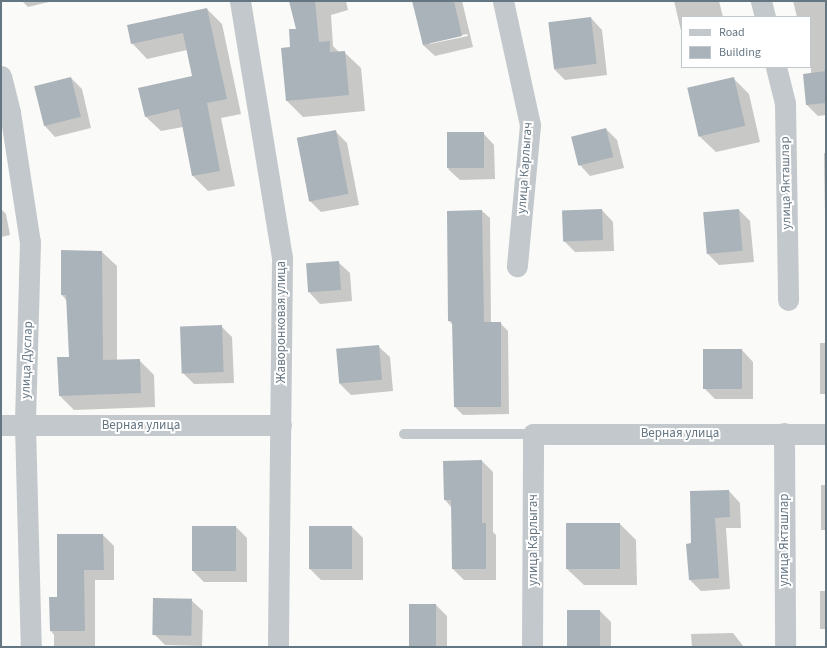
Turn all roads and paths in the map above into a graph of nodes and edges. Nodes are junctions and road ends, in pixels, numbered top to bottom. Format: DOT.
graph roads {
  1 [pos="240,1"];
  2 [pos="503,1"];
  3 [pos="761,1"];
  4 [pos="765,16"];
  5 [pos="776,68"];
  6 [pos="1,76"];
  7 [pos="517,266"];
  8 [pos="788,300"];
  9 [pos="1,425"];
  10 [pos="25,425"];
  11 [pos="281,425"];
  12 [pos="784,432"];
  13 [pos="404,434"];
  14 [pos="533,434"];
  15 [pos="826,434"];
  16 [pos="31,647"];
  17 [pos="278,647"];
  18 [pos="532,647"];
  19 [pos="785,647"];
  1 -- 11 [label="street, Жаворонковая улица"];
  2 -- 7 [label="street, улица Карлыгач"];
  3 -- 4 [label="street"];
  5 -- 8 [label="street, улица Якташлар"];
  6 -- 10 [label="street, улица Дуслар"];
  9 -- 10 [label="street, Верная улица"];
  10 -- 11 [label="street, Верная улица"];
  10 -- 16 [label="street, улица Дуслар"];
  11 -- 17 [label="street, Жаворонковая улица"];
  12 -- 14 [label="street, Верная улица"];
  12 -- 15 [label="street, Верная улица"];
  12 -- 19 [label="street, улица Якташлар"];
  13 -- 14 [label="lane"];
  14 -- 18 [label="street, улица Карлыгач"];
}
